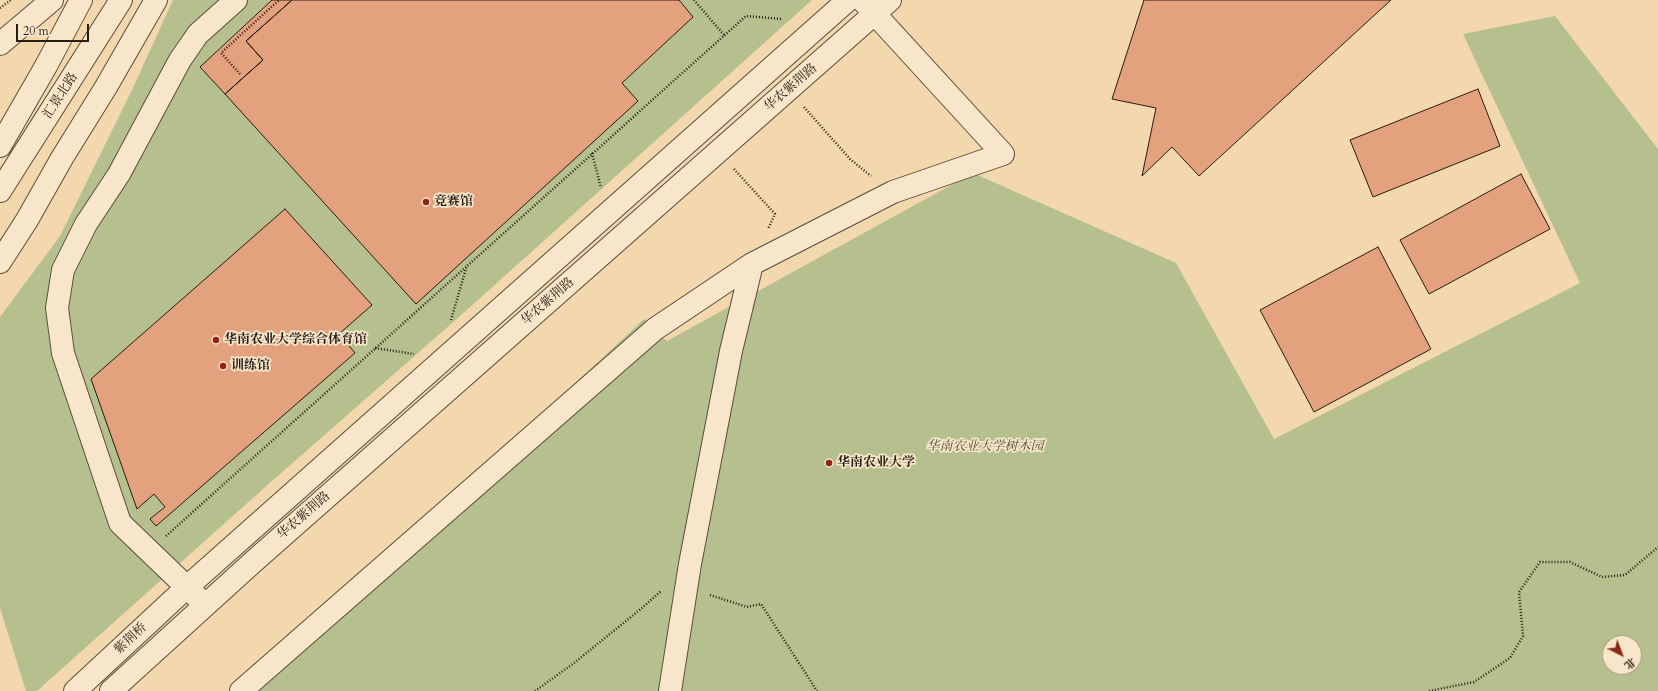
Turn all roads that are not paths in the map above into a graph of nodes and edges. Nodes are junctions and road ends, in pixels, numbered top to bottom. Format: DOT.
graph roads {
  1 [pos="52,0"];
  2 [pos="80,0"];
  3 [pos="121,0"];
  4 [pos="156,0"];
  5 [pos="236,0"];
  6 [pos="848,0"];
  7 [pos="876,4"];
  8 [pos="5,41"];
  9 [pos="0,146"];
  10 [pos="0,191"];
  11 [pos="0,262"];
  12 [pos="752,264"];
  13 [pos="187,587"];
  14 [pos="205,605"];
  15 [pos="75,691"];
  16 [pos="111,691"];
  17 [pos="242,691"];
  18 [pos="670,691"];
  1 -- 8 [label="street"];
  2 -- 9 [label="street, 汇景北路"];
  3 -- 10 [label="street, 汇景北路"];
  4 -- 11 [label="street"];
  5 -- 13 [label="street"];
  6 -- 13 [label="street, 华农紫荆路"];
  7 -- 12 [label="street"];
  7 -- 14 [label="street, 华农紫荆路"];
  12 -- 17 [label="street"];
  12 -- 18 [label="street"];
  13 -- 14 [label="street"];
  13 -- 15 [label="street, 紫荆桥"];
  14 -- 16 [label="street, 紫荆桥"];
}
